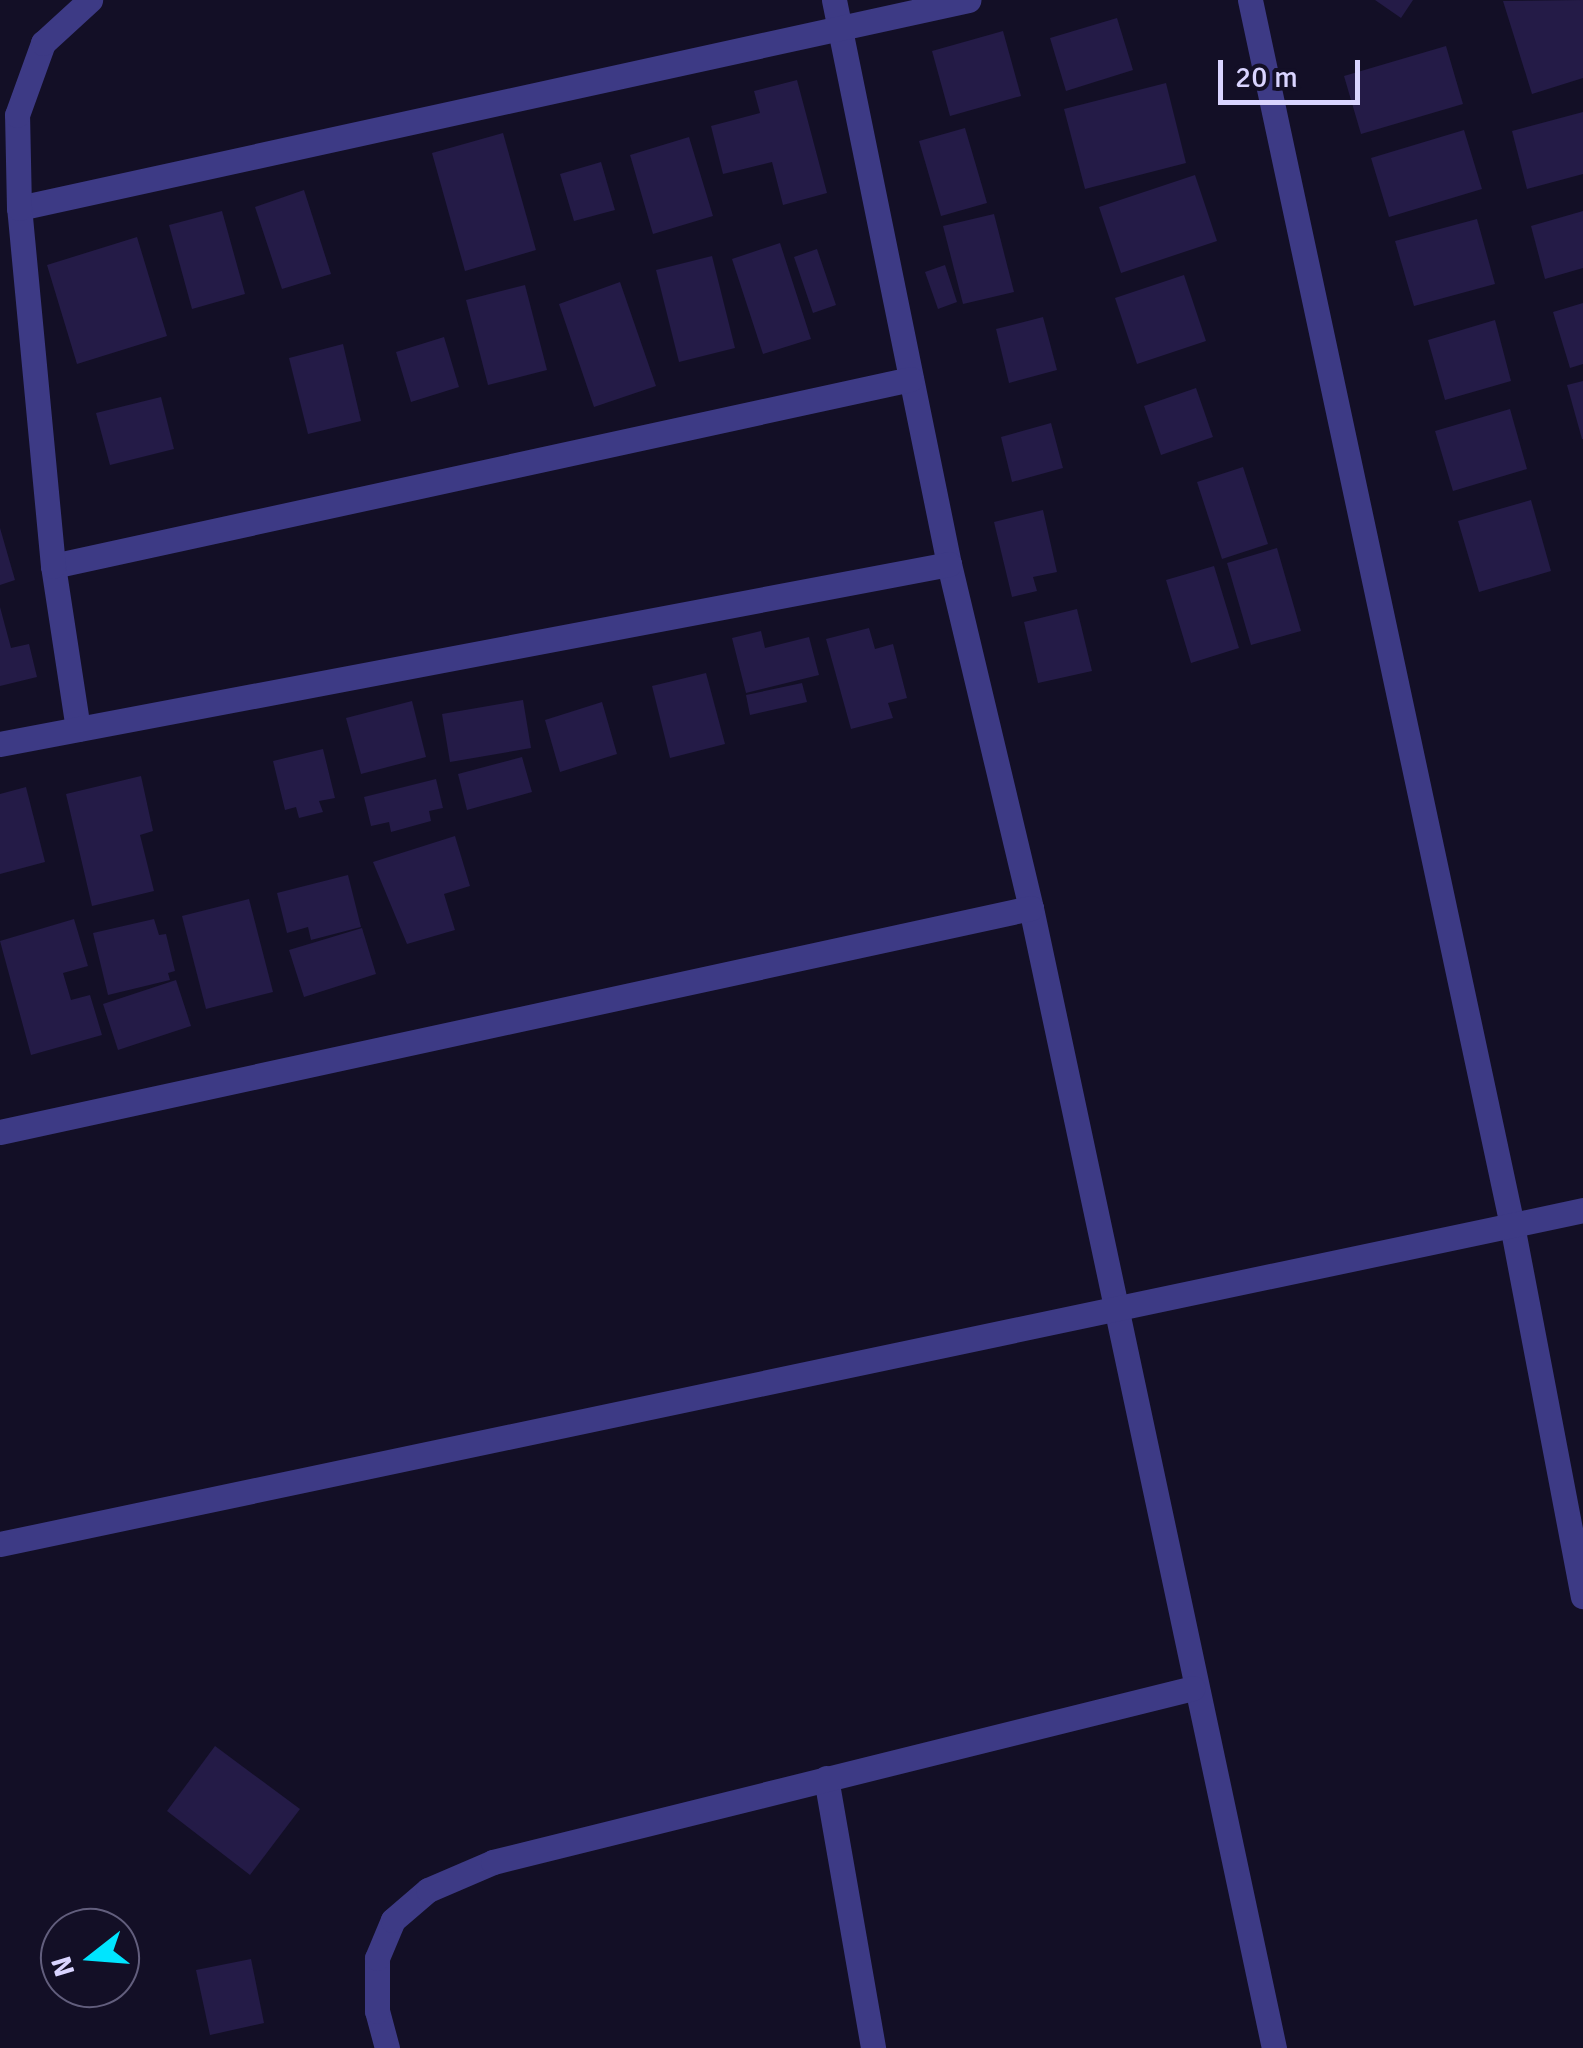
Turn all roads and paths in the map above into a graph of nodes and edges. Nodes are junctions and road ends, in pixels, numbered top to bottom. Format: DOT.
graph roads {
  1 [pos="90,0"];
  2 [pos="834,0"];
  3 [pos="968,0"];
  4 [pos="1250,0"];
  5 [pos="841,31"];
  6 [pos="18,208"];
  7 [pos="910,380"];
  8 [pos="950,564"];
  9 [pos="53,566"];
  10 [pos="78,729"];
  11 [pos="0,744"];
  12 [pos="1030,908"];
  13 [pos="0,1132"];
  14 [pos="1583,1210"];
  15 [pos="1512,1226"];
  16 [pos="1117,1304"];
  17 [pos="0,1544"];
  18 [pos="1583,1596"];
  19 [pos="1193,1688"];
  20 [pos="826,1778"];
  21 [pos="386,2048"];
  22 [pos="873,2048"];
  23 [pos="1274,2048"];
  1 -- 6 [label="street"];
  2 -- 5 [label="street"];
  3 -- 5 [label="street"];
  4 -- 15 [label="street"];
  5 -- 6 [label="street"];
  5 -- 7 [label="street"];
  6 -- 9 [label="street"];
  7 -- 8 [label="street"];
  7 -- 9 [label="street"];
  8 -- 10 [label="street"];
  8 -- 12 [label="street"];
  9 -- 10 [label="street"];
  10 -- 11 [label="street"];
  12 -- 13 [label="street"];
  12 -- 16 [label="street"];
  14 -- 15 [label="street"];
  15 -- 16 [label="street"];
  15 -- 18 [label="street"];
  16 -- 17 [label="street"];
  16 -- 19 [label="street"];
  19 -- 20 [label="street"];
  19 -- 23 [label="street"];
  20 -- 21 [label="street"];
  20 -- 22 [label="street"];
}
